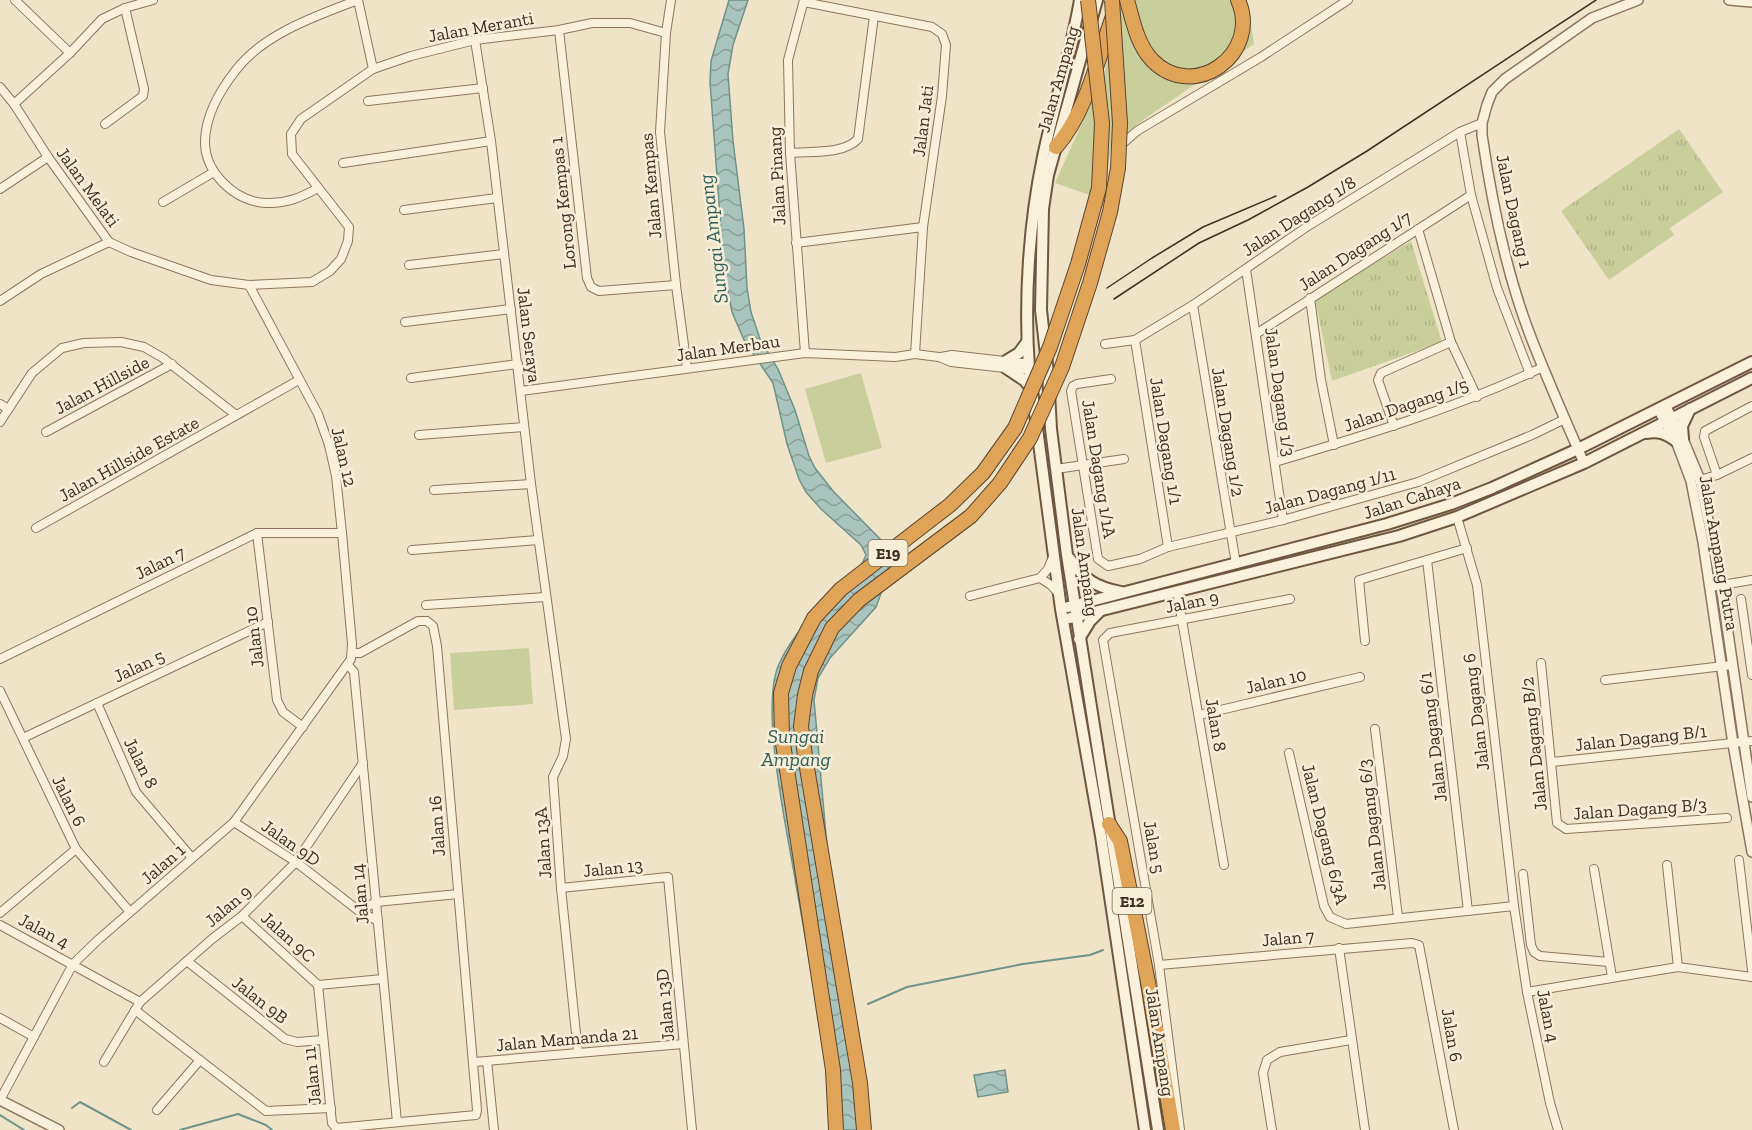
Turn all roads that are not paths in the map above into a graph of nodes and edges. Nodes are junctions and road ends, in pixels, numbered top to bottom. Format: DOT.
graph roads {
  1 [pos="15,0"];
  2 [pos="153,0"];
  3 [pos="358,0"];
  4 [pos="671,0"];
  5 [pos="1080,0"];
  6 [pos="1088,0"];
  7 [pos="1097,0"];
  8 [pos="1112,0"];
  9 [pos="1120,0"];
  10 [pos="1127,0"];
  11 [pos="1238,0"];
  12 [pos="1348,0"];
  13 [pos="1638,0"];
  14 [pos="1729,0"];
  15 [pos="804,1"];
  16 [pos="1752,2"];
  17 [pos="125,8"];
  18 [pos="873,16"];
  19 [pos="559,30"];
  20 [pos="666,33"];
  21 [pos="475,40"];
  22 [pos="70,53"];
  23 [pos="373,69"];
  24 [pos="0,87"];
  25 [pos="483,88"];
  26 [pos="368,101"];
  27 [pos="14,104"];
  28 [pos="1482,123"];
  29 [pos="105,124"];
  30 [pos="1460,132"];
  31 [pos="491,141"];
  32 [pos="1056,147"];
  33 [pos="790,153"];
  34 [pos="48,157"];
  35 [pos="343,163"];
  36 [pos="214,172"];
  37 [pos="318,188"];
  38 [pos="0,189"];
  39 [pos="1472,195"];
  40 [pos="497,198"];
  41 [pos="163,202"];
  42 [pos="404,210"];
  43 [pos="923,226"];
  44 [pos="1418,229"];
  45 [pos="1098,237"];
  46 [pos="109,242"];
  47 [pos="796,243"];
  48 [pos="504,254"];
  49 [pos="409,265"];
  50 [pos="1246,268"];
  51 [pos="249,285"];
  52 [pos="676,285"];
  53 [pos="1310,298"];
  54 [pos="0,301"];
  55 [pos="1192,305"];
  56 [pos="511,309"];
  57 [pos="405,322"];
  58 [pos="1256,334"];
  59 [pos="1135,340"];
  60 [pos="1027,342"];
  61 [pos="1451,342"];
  62 [pos="1105,344"];
  63 [pos="1044,352"];
  64 [pos="801,353"];
  65 [pos="915,354"];
  66 [pos="1752,362"];
  67 [pos="172,364"];
  68 [pos="518,364"];
  69 [pos="1006,364"];
  70 [pos="1544,367"];
  71 [pos="687,368"];
  72 [pos="1029,368"];
  73 [pos="1530,374"];
  74 [pos="411,378"];
  75 [pos="1752,378"];
  76 [pos="299,380"];
  77 [pos="1111,380"];
  78 [pos="1032,388"];
  79 [pos="521,391"];
  80 [pos="1477,397"];
  81 [pos="0,404"];
  82 [pos="1752,406"];
  83 [pos="1661,407"];
  84 [pos="1691,408"];
  85 [pos="8,409"];
  86 [pos="236,415"];
  87 [pos="1565,419"];
  88 [pos="1668,420"];
  89 [pos="0,422"];
  90 [pos="1394,426"];
  91 [pos="524,427"];
  92 [pos="1051,429"];
  93 [pos="46,432"];
  94 [pos="1642,433"];
  95 [pos="419,435"];
  96 [pos="1679,440"];
  97 [pos="1334,445"];
  98 [pos="1578,449"];
  99 [pos="1752,458"];
  100 [pos="1124,459"];
  101 [pos="1275,462"];
  102 [pos="1584,463"];
  103 [pos="1083,465"];
  104 [pos="1056,469"];
  105 [pos="1717,475"];
  106 [pos="1700,480"];
  107 [pos="531,484"];
  108 [pos="434,490"];
  109 [pos="1457,517"];
  110 [pos="1283,520"];
  111 [pos="36,528"];
  112 [pos="342,532"];
  113 [pos="257,533"];
  114 [pos="1229,533"];
  115 [pos="538,540"];
  116 [pos="1168,547"];
  117 [pos="1467,548"];
  118 [pos="412,550"];
  119 [pos="1055,552"];
  120 [pos="1067,555"];
  121 [pos="1098,559"];
  122 [pos="1427,560"];
  123 [pos="1236,564"];
  124 [pos="1040,578"];
  125 [pos="1752,580"];
  126 [pos="1721,585"];
  127 [pos="1710,587"];
  128 [pos="1177,591"];
  129 [pos="1124,593"];
  130 [pos="1060,595"];
  131 [pos="970,596"];
  132 [pos="546,597"];
  133 [pos="1290,599"];
  134 [pos="1741,599"];
  135 [pos="426,605"];
  136 [pos="1100,610"];
  137 [pos="1075,611"];
  138 [pos="1062,614"];
  139 [pos="1182,619"];
  140 [pos="268,622"];
  141 [pos="551,633"];
  142 [pos="1079,639"];
  143 [pos="1103,640"];
  144 [pos="1365,641"];
  145 [pos="352,653"];
  146 [pos="0,659"];
  147 [pos="1541,663"];
  148 [pos="348,665"];
  149 [pos="1727,666"];
  150 [pos="1752,675"];
  151 [pos="1360,677"];
  152 [pos="1605,680"];
  153 [pos="0,691"];
  154 [pos="97,703"];
  155 [pos="1199,715"];
  156 [pos="303,727"];
  157 [pos="1376,729"];
  158 [pos="23,738"];
  159 [pos="1748,742"];
  160 [pos="1733,744"];
  161 [pos="1289,753"];
  162 [pos="1552,762"];
  163 [pos="363,763"];
  164 [pos="1752,797"];
  165 [pos="1726,818"];
  166 [pos="234,822"];
  167 [pos="1557,823"];
  168 [pos="1107,832"];
  169 [pos="76,849"];
  170 [pos="1752,851"];
  171 [pos="192,858"];
  172 [pos="1739,860"];
  173 [pos="296,862"];
  174 [pos="1224,865"];
  175 [pos="1667,865"];
  176 [pos="1594,869"];
  177 [pos="1523,874"];
  178 [pos="668,878"];
  179 [pos="561,888"];
  180 [pos="458,894"];
  181 [pos="376,902"];
  182 [pos="1514,906"];
  183 [pos="1468,910"];
  184 [pos="359,911"];
  185 [pos="130,912"];
  186 [pos="0,914"];
  187 [pos="242,916"];
  188 [pos="1398,918"];
  189 [pos="378,921"];
  190 [pos="0,925"];
  191 [pos="1419,945"];
  192 [pos="1339,948"];
  193 [pos="187,961"];
  194 [pos="1609,962"];
  195 [pos="73,964"];
  196 [pos="1159,965"];
  197 [pos="1678,967"];
  198 [pos="1752,970"];
  199 [pos="1752,976"];
  200 [pos="1612,977"];
  201 [pos="383,979"];
  202 [pos="318,985"];
  203 [pos="1527,992"];
  204 [pos="140,1002"];
  205 [pos="135,1010"];
  206 [pos="0,1018"];
  207 [pos="34,1037"];
  208 [pos="323,1040"];
  209 [pos="1351,1040"];
  210 [pos="683,1044"];
  211 [pos="578,1053"];
  212 [pos="200,1060"];
  213 [pos="487,1061"];
  214 [pos="104,1062"];
  215 [pos="474,1062"];
  216 [pos="0,1100"];
  217 [pos="331,1108"];
  218 [pos="157,1110"];
  219 [pos="397,1122"];
  220 [pos="59,1130"];
  221 [pos="494,1130"];
  222 [pos="692,1130"];
  223 [pos="837,1130"];
  224 [pos="864,1130"];
  225 [pos="1145,1130"];
  226 [pos="1158,1130"];
  227 [pos="1173,1130"];
  228 [pos="1180,1130"];
  229 [pos="1272,1130"];
  230 [pos="1365,1130"];
  231 [pos="1454,1130"];
  232 [pos="1558,1130"];
  1 -- 22 [label="street"];
  2 -- 17 [label="street"];
  3 -- 23 [label="street"];
  3 -- 36 [label="street"];
  4 -- 20 [label="street, Jalan Kempas"];
  5 -- 60 [label="main road, Jalan Ampang"];
  6 -- 223 [label="highway, E19, bridge"];
  7 -- 32 [label="main road, Jalan Ampang"];
  8 -- 224 [label="highway, E19, bridge"];
  9 -- 32 [label="highway"];
  10 -- 11 [label="highway"];
  12 -- 45 [label="street"];
  13 -- 28 [label="street, Jalan Dagang 1"];
  14 -- 16 [label="street"];
  15 -- 18 [label="street, Jalan Jati"];
  15 -- 33 [label="street, Jalan Pinang"];
  17 -- 22 [label="street"];
  17 -- 29 [label="street"];
  18 -- 33 [label="street"];
  18 -- 43 [label="street, Jalan Jati"];
  19 -- 20 [label="street, Jalan Meranti"];
  19 -- 21 [label="street, Jalan Meranti"];
  19 -- 52 [label="street, Lorong Kempas 1"];
  20 -- 52 [label="street, Jalan Kempas"];
  21 -- 23 [label="street, Jalan Meranti"];
  21 -- 25 [label="street, Jalan Seraya"];
  22 -- 27 [label="street"];
  23 -- 37 [label="street, Jalan Meranti"];
  24 -- 27 [label="street, Jalan Melati"];
  25 -- 26 [label="street"];
  25 -- 31 [label="street, Jalan Seraya"];
  27 -- 34 [label="street, Jalan Melati"];
  28 -- 30 [label="street, Jalan Dagang 1/8"];
  28 -- 70 [label="street, Jalan Dagang 1"];
  30 -- 39 [label="street"];
  30 -- 50 [label="street, Jalan Dagang 1/8"];
  31 -- 35 [label="street"];
  31 -- 40 [label="street, Jalan Seraya"];
  32 -- 63 [label="main road, Jalan Ampang"];
  33 -- 47 [label="street, Jalan Pinang"];
  34 -- 38 [label="street"];
  34 -- 46 [label="street, Jalan Melati"];
  36 -- 37 [label="street"];
  36 -- 41 [label="street"];
  37 -- 51 [label="street, Jalan Melati"];
  39 -- 44 [label="street, Jalan Dagang 1/7"];
  39 -- 73 [label="street"];
  40 -- 42 [label="street"];
  40 -- 48 [label="street, Jalan Seraya"];
  43 -- 47 [label="street"];
  43 -- 65 [label="street, Jalan Jati"];
  44 -- 53 [label="street, Jalan Dagang 1/7"];
  44 -- 61 [label="street"];
  46 -- 51 [label="street, Jalan Melati"];
  46 -- 54 [label="street"];
  47 -- 64 [label="street, Jalan Pinang"];
  48 -- 49 [label="street"];
  48 -- 56 [label="street, Jalan Seraya"];
  50 -- 55 [label="street, Jalan Dagang 1/8"];
  50 -- 58 [label="street, Jalan Dagang 1/3"];
  51 -- 76 [label="street, Jalan 12"];
  52 -- 71 [label="street, Jalan Kempas"];
  53 -- 58 [label="street, Jalan Dagang 1/7"];
  53 -- 97 [label="street"];
  55 -- 59 [label="street, Jalan Dagang 1/8"];
  55 -- 114 [label="street, Jalan Dagang 1/2"];
  56 -- 57 [label="street"];
  56 -- 68 [label="street, Jalan Seraya"];
  58 -- 101 [label="street, Jalan Dagang 1/3"];
  59 -- 62 [label="street"];
  59 -- 116 [label="street, Jalan Dagang 1/1"];
  60 -- 69 [label="main road"];
  60 -- 72 [label="main road, Jalan Ampang"];
  61 -- 80 [label="street"];
  61 -- 90 [label="street"];
  63 -- 72 [label="main road"];
  63 -- 92 [label="main road, Jalan Ampang"];
  64 -- 65 [label="street, Jalan Merbau"];
  64 -- 71 [label="street, Jalan Merbau"];
  65 -- 69 [label="street, Jalan Merbau"];
  66 -- 83 [label="main road, Jalan Cahaya"];
  67 -- 85 [label="street, Jalan Hillside Estate"];
  67 -- 86 [label="street, Jalan Hillside Estate"];
  67 -- 93 [label="street, Jalan Hillside"];
  68 -- 74 [label="street"];
  68 -- 79 [label="street, Jalan Seraya"];
  69 -- 72 [label="street, Jalan Merbau"];
  69 -- 78 [label="main road"];
  70 -- 73 [label="street, Jalan Dagang 1/5"];
  70 -- 87 [label="street, Jalan Dagang 1"];
  71 -- 79 [label="street, Jalan Merbau"];
  72 -- 78 [label="main road, Jalan Ampang"];
  72 -- 92 [label="main road"];
  73 -- 80 [label="street, Jalan Dagang 1/5"];
  75 -- 84 [label="main road, Jalan Cahaya"];
  76 -- 86 [label="street, Jalan Hillside Estate"];
  76 -- 112 [label="street, Jalan 12"];
  77 -- 103 [label="street, Jalan Dagang 1/1A"];
  78 -- 119 [label="main road, Jalan Ampang"];
  79 -- 91 [label="street, Jalan Seraya"];
  80 -- 90 [label="street, Jalan Dagang 1/5"];
  81 -- 85 [label="street"];
  82 -- 105 [label="street"];
  83 -- 88 [label="street, Jalan Ampang Putra"];
  83 -- 98 [label="main road, Jalan Cahaya"];
  84 -- 88 [label="main road, Jalan Cahaya"];
  84 -- 96 [label="main road"];
  85 -- 89 [label="street, Jalan Hillside Estate"];
  86 -- 111 [label="street, Jalan Hillside Estate"];
  87 -- 98 [label="street, Jalan Dagang 1"];
  87 -- 110 [label="street, Jalan Dagang 1/11"];
  88 -- 94 [label="main road, Jalan Cahaya"];
  88 -- 96 [label="street, Jalan Ampang Putra"];
  90 -- 97 [label="street, Jalan Dagang 1/5"];
  91 -- 95 [label="street"];
  91 -- 107 [label="street, Jalan Seraya"];
  92 -- 104 [label="main road, Jalan Ampang"];
  94 -- 96 [label="main road"];
  94 -- 102 [label="main road, Jalan Cahaya"];
  96 -- 106 [label="street, Jalan Ampang Putra"];
  96 -- 127 [label="street, Jalan Ampang Putra"];
  97 -- 101 [label="street, Jalan Dagang 1/5"];
  98 -- 102 [label="street, Jalan Dagang 1"];
  98 -- 123 [label="main road, Jalan Cahaya"];
  99 -- 105 [label="street"];
  100 -- 103 [label="street"];
  101 -- 110 [label="street, Jalan Dagang 1/3"];
  102 -- 109 [label="main road, Jalan Cahaya"];
  103 -- 104 [label="street"];
  103 -- 121 [label="street, Jalan Dagang 1/1A"];
  104 -- 120 [label="main road, Jalan Ampang"];
  105 -- 106 [label="street"];
  106 -- 126 [label="street, Jalan Ampang Putra"];
  107 -- 108 [label="street"];
  107 -- 115 [label="street, Jalan Seraya"];
  109 -- 117 [label="street, Jalan Dagang 6"];
  109 -- 128 [label="main road, Jalan Cahaya"];
  110 -- 114 [label="street, Jalan Dagang 1/11"];
  112 -- 113 [label="street, Jalan 7"];
  112 -- 145 [label="street, Jalan 12"];
  113 -- 140 [label="street, Jalan 10"];
  113 -- 146 [label="street, Jalan 7"];
  114 -- 116 [label="street, Jalan Dagang 1/11"];
  114 -- 123 [label="street, Jalan Dagang 1/2"];
  115 -- 118 [label="street"];
  115 -- 132 [label="street, Jalan Seraya"];
  116 -- 121 [label="street, Jalan Dagang 1/11"];
  117 -- 122 [label="street"];
  117 -- 182 [label="street, Jalan Dagang 6"];
  119 -- 124 [label="street"];
  119 -- 130 [label="main road, Jalan Ampang"];
  120 -- 129 [label="main road"];
  120 -- 137 [label="main road, Jalan Ampang"];
  122 -- 144 [label="street"];
  122 -- 183 [label="street, Jalan Dagang 6/1"];
  123 -- 129 [label="main road, Jalan Cahaya"];
  124 -- 130 [label="street"];
  124 -- 131 [label="street"];
  125 -- 126 [label="street"];
  126 -- 127 [label="street"];
  126 -- 149 [label="street, Jalan Ampang Putra"];
  127 -- 149 [label="street, Jalan Ampang Putra"];
  128 -- 136 [label="main road, Jalan Cahaya"];
  128 -- 139 [label="street, Jalan 8"];
  129 -- 137 [label="main road, Jalan Cahaya"];
  130 -- 138 [label="main road, Jalan Ampang"];
  132 -- 135 [label="street"];
  132 -- 141 [label="street, Jalan Seraya"];
  133 -- 139 [label="street, Jalan 9"];
  134 -- 150 [label="street"];
  136 -- 137 [label="main road, Jalan Cahaya"];
  136 -- 142 [label="main road"];
  137 -- 138 [label="main road, Jalan Cahaya"];
  137 -- 142 [label="main road, Jalan Ampang"];
  138 -- 168 [label="main road, Jalan Ampang"];
  139 -- 143 [label="street, Jalan 9"];
  139 -- 155 [label="street, Jalan 8"];
  140 -- 154 [label="street, Jalan 5"];
  140 -- 156 [label="street, Jalan 10"];
  141 -- 179 [label="street, Jalan 13A"];
  142 -- 168 [label="main road, Jalan Ampang"];
  143 -- 196 [label="street, Jalan 5"];
  145 -- 148 [label="street, Jalan 1"];
  145 -- 180 [label="street, Jalan 16"];
  147 -- 162 [label="street, Jalan Dagang B/2"];
  148 -- 156 [label="street, Jalan 1"];
  148 -- 163 [label="street, Jalan 14"];
  149 -- 152 [label="street"];
  149 -- 159 [label="street, Jalan Ampang Putra"];
  149 -- 160 [label="street, Jalan Ampang Putra"];
  151 -- 155 [label="street, Jalan 10"];
  153 -- 158 [label="street, Jalan 6"];
  154 -- 158 [label="street, Jalan 5"];
  154 -- 171 [label="street, Jalan 8"];
  155 -- 174 [label="street, Jalan 8"];
  156 -- 166 [label="street, Jalan 1"];
  157 -- 188 [label="street, Jalan Dagang 6/3"];
  158 -- 169 [label="street, Jalan 6"];
  159 -- 160 [label="street, Jalan Dagang B/1"];
  159 -- 164 [label="street, Jalan Ampang Putra"];
  160 -- 162 [label="street, Jalan Dagang B/1"];
  160 -- 170 [label="street, Jalan Ampang Putra"];
  161 -- 188 [label="street, Jalan Dagang 6/3A"];
  162 -- 167 [label="street, Jalan Dagang B/2"];
  163 -- 173 [label="street, Jalan 9"];
  163 -- 181 [label="street, Jalan 14"];
  165 -- 167 [label="street, Jalan Dagang B/3"];
  166 -- 171 [label="street, Jalan 1"];
  166 -- 173 [label="street, Jalan 9D"];
  168 -- 225 [label="main road, Jalan Ampang"];
  168 -- 226 [label="main road, Jalan Ampang"];
  168 -- 227 [label="highway, E12"];
  169 -- 185 [label="street, Jalan 6"];
  169 -- 186 [label="street"];
  171 -- 185 [label="street, Jalan 1"];
  172 -- 198 [label="street"];
  173 -- 184 [label="street, Jalan 9D"];
  173 -- 187 [label="street, Jalan 9"];
  175 -- 197 [label="street"];
  176 -- 194 [label="street"];
  177 -- 194 [label="street"];
  178 -- 179 [label="street, Jalan 13"];
  178 -- 210 [label="street, Jalan 13D"];
  179 -- 211 [label="street, Jalan 13A"];
  180 -- 181 [label="street"];
  180 -- 215 [label="street, Jalan 16"];
  181 -- 184 [label="street"];
  181 -- 189 [label="street, Jalan 14"];
  182 -- 183 [label="street, Jalan Dagang 6/3A"];
  182 -- 203 [label="street, Jalan 4"];
  183 -- 188 [label="street, Jalan Dagang 6/3A"];
  184 -- 189 [label="street, Jalan 9D"];
  185 -- 195 [label="street, Jalan 1"];
  187 -- 193 [label="street, Jalan 9"];
  187 -- 202 [label="street, Jalan 9C"];
  189 -- 201 [label="street, Jalan 14"];
  190 -- 195 [label="street, Jalan 4"];
  191 -- 192 [label="street, Jalan 7"];
  191 -- 231 [label="street, Jalan 6"];
  192 -- 196 [label="street, Jalan 7"];
  192 -- 209 [label="street"];
  193 -- 204 [label="street, Jalan 9"];
  193 -- 208 [label="street, Jalan 9B"];
  194 -- 200 [label="street"];
  195 -- 204 [label="street, Jalan 4"];
  195 -- 207 [label="street, Jalan 1"];
  196 -- 228 [label="street, Jalan 5"];
  197 -- 199 [label="street"];
  197 -- 200 [label="street"];
  200 -- 203 [label="street"];
  201 -- 202 [label="street, Jalan 9C"];
  201 -- 219 [label="street, Jalan 14"];
  202 -- 208 [label="street, Jalan 11"];
  203 -- 232 [label="street, Jalan 4"];
  204 -- 205 [label="street, Jalan 9"];
  205 -- 212 [label="street"];
  205 -- 214 [label="street, Jalan 9"];
  206 -- 207 [label="street"];
  207 -- 216 [label="street, Jalan 1"];
  208 -- 217 [label="street, Jalan 11"];
  209 -- 229 [label="street"];
  209 -- 230 [label="street"];
  210 -- 211 [label="street, Jalan Mamanda 21"];
  210 -- 222 [label="street, Jalan 13D"];
  211 -- 213 [label="street, Jalan Mamanda 21"];
  212 -- 217 [label="street"];
  212 -- 218 [label="street"];
  213 -- 215 [label="street"];
  213 -- 221 [label="street, Jalan Mamanda 21"];
  215 -- 219 [label="street, Jalan 16"];
  216 -- 220 [label="street"];
  217 -- 219 [label="street, Jalan 11"];
}
